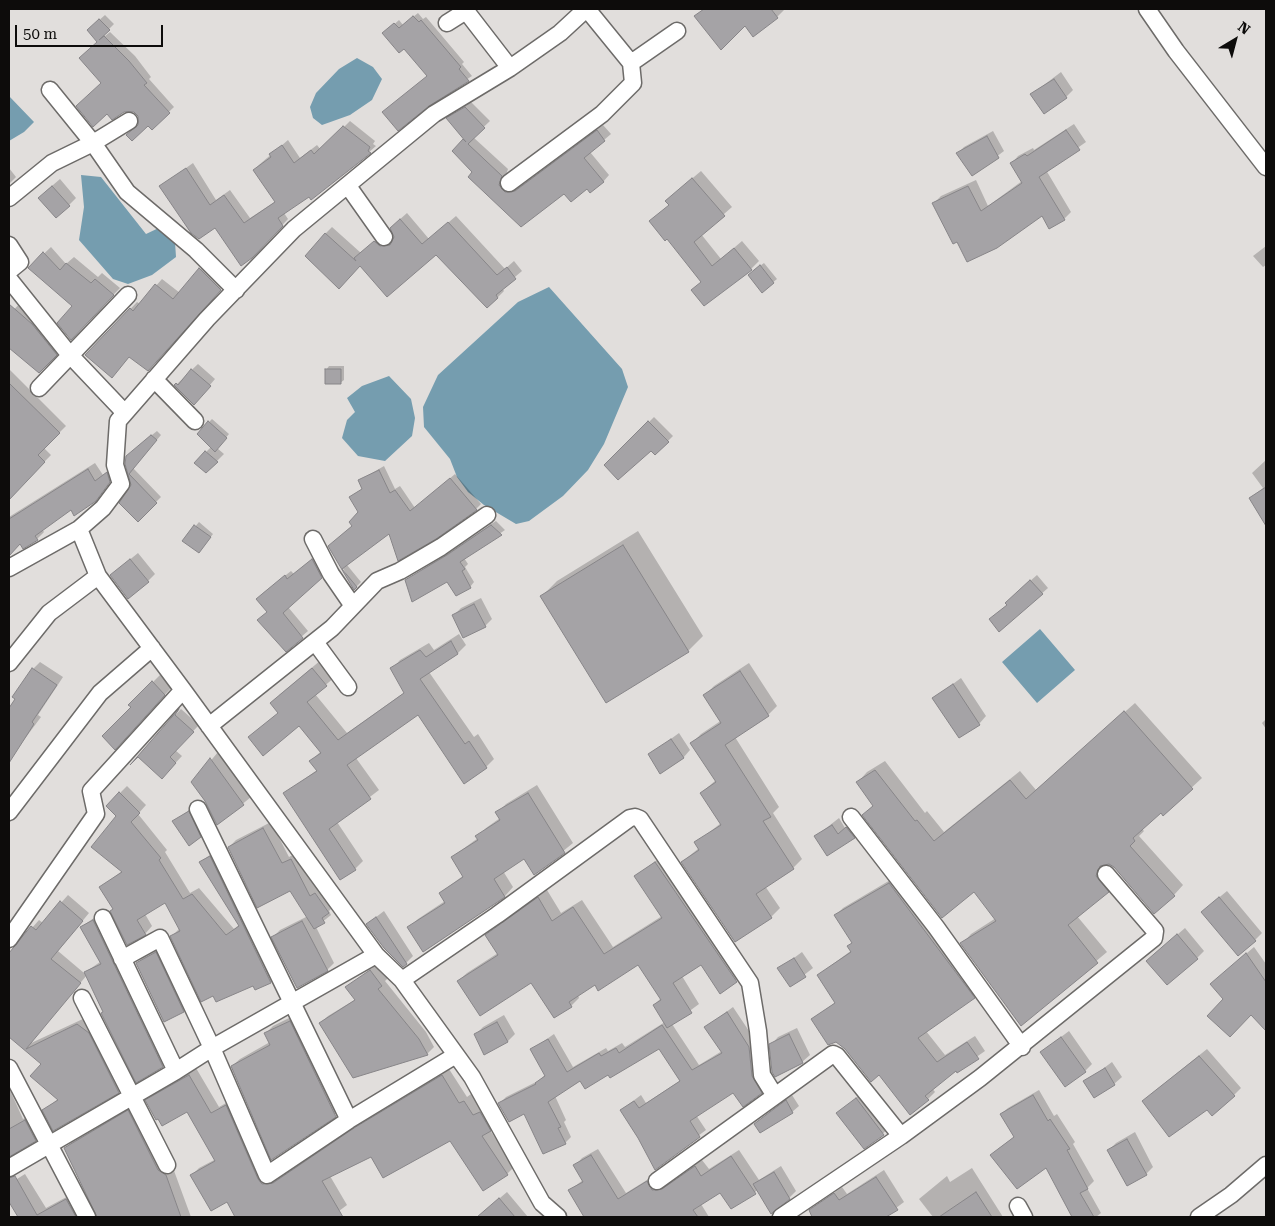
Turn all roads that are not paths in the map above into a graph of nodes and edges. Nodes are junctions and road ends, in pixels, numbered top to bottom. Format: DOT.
graph roads {
  1 [pos="586,9"];
  2 [pos="1147,9"];
  3 [pos="447,24"];
  4 [pos="677,31"];
  5 [pos="631,64"];
  6 [pos="510,68"];
  7 [pos="50,90"];
  8 [pos="129,121"];
  9 [pos="93,143"];
  10 [pos="1266,167"];
  11 [pos="509,183"];
  12 [pos="348,186"];
  13 [pos="9,198"];
  14 [pos="384,237"];
  15 [pos="9,246"];
  16 [pos="9,271"];
  17 [pos="9,279"];
  18 [pos="236,290"];
  19 [pos="128,294"];
  20 [pos="69,354"];
  21 [pos="154,379"];
  22 [pos="39,388"];
  23 [pos="125,413"];
  24 [pos="195,421"];
  25 [pos="487,515"];
  26 [pos="79,529"];
  27 [pos="313,539"];
  28 [pos="9,568"];
  29 [pos="98,576"];
  30 [pos="353,606"];
  31 [pos="315,642"];
  32 [pos="152,648"];
  33 [pos="9,664"];
  34 [pos="348,687"];
  35 [pos="184,690"];
  36 [pos="209,726"];
  37 [pos="198,809"];
  38 [pos="9,812"];
  39 [pos="851,818"];
  40 [pos="1106,874"];
  41 [pos="103,918"];
  42 [pos="9,939"];
  43 [pos="376,955"];
  44 [pos="122,959"];
  45 [pos="402,980"];
  46 [pos="82,998"];
  47 [pos="293,1003"];
  48 [pos="1022,1047"];
  49 [pos="212,1048"];
  50 [pos="456,1055"];
  51 [pos="9,1068"];
  52 [pos="176,1071"];
  53 [pos="775,1096"];
  54 [pos="132,1097"];
  55 [pos="349,1120"];
  56 [pos="901,1136"];
  57 [pos="50,1144"];
  58 [pos="167,1165"];
  59 [pos="1266,1165"];
  60 [pos="9,1168"];
  61 [pos="657,1181"];
  62 [pos="88,1217"];
  63 [pos="558,1217"];
  64 [pos="781,1217"];
  65 [pos="1199,1217"];
  1 -- 5 [label="street"];
  1 -- 6 [label="street"];
  2 -- 10 [label="street"];
  3 -- 6 [label="street"];
  4 -- 5 [label="street"];
  5 -- 11 [label="street"];
  6 -- 12 [label="street"];
  7 -- 9 [label="street"];
  8 -- 9 [label="street"];
  9 -- 13 [label="street"];
  9 -- 18 [label="street"];
  12 -- 14 [label="street"];
  12 -- 18 [label="street"];
  15 -- 16 [label="street"];
  17 -- 20 [label="street"];
  18 -- 21 [label="street"];
  19 -- 20 [label="street"];
  20 -- 22 [label="street"];
  20 -- 23 [label="street"];
  21 -- 23 [label="street"];
  21 -- 24 [label="street"];
  23 -- 26 [label="street"];
  25 -- 30 [label="street"];
  26 -- 28 [label="street"];
  26 -- 29 [label="street"];
  27 -- 30 [label="street"];
  29 -- 32 [label="street"];
  29 -- 33 [label="street"];
  30 -- 31 [label="street"];
  31 -- 34 [label="street"];
  31 -- 36 [label="street"];
  32 -- 35 [label="street"];
  32 -- 38 [label="street"];
  35 -- 36 [label="street"];
  35 -- 42 [label="street"];
  36 -- 43 [label="street"];
  37 -- 47 [label="street"];
  39 -- 48 [label="street"];
  40 -- 48 [label="street"];
  41 -- 44 [label="street"];
  43 -- 45 [label="street"];
  43 -- 47 [label="street"];
  44 -- 49 [label="street"];
  44 -- 52 [label="street"];
  45 -- 50 [label="street"];
  45 -- 53 [label="street"];
  46 -- 54 [label="street"];
  47 -- 49 [label="street"];
  47 -- 55 [label="street"];
  48 -- 56 [label="street"];
  49 -- 52 [label="street"];
  49 -- 55 [label="street"];
  50 -- 55 [label="street"];
  50 -- 63 [label="street"];
  51 -- 57 [label="street"];
  52 -- 54 [label="street"];
  53 -- 56 [label="street"];
  53 -- 61 [label="street"];
  54 -- 57 [label="street"];
  54 -- 58 [label="street"];
  56 -- 64 [label="street"];
  57 -- 60 [label="street"];
  57 -- 62 [label="street"];
  59 -- 65 [label="street"];
}
